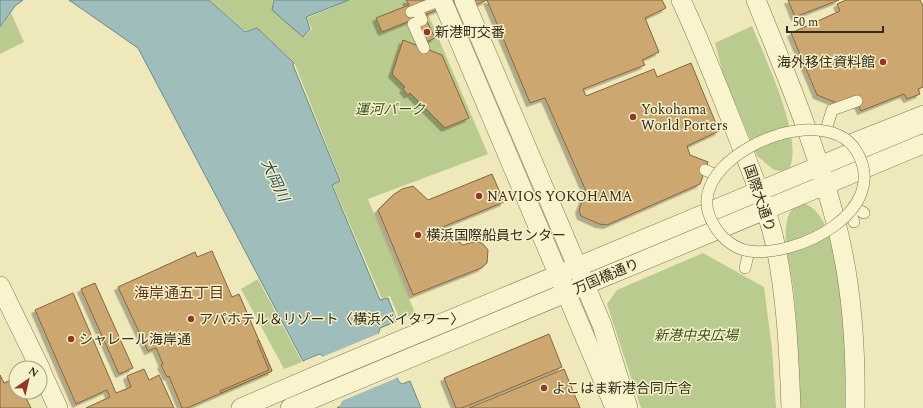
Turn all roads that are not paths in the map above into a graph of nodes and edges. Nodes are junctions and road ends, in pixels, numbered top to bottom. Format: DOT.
graph roads {
  1 [pos="441,0"];
  2 [pos="464,0"];
  3 [pos="681,0"];
  4 [pos="696,0"];
  5 [pos="753,0"];
  6 [pos="756,0"];
  7 [pos="764,19"];
  8 [pos="424,48"];
  9 [pos="711,66"];
  10 [pos="857,101"];
  11 [pos="923,111"];
  12 [pos="923,123"];
  13 [pos="826,130"];
  14 [pos="848,141"];
  15 [pos="923,144"];
  16 [pos="819,166"];
  17 [pos="705,170"];
  18 [pos="716,175"];
  19 [pos="825,184"];
  20 [pos="759,190"];
  21 [pos="766,209"];
  22 [pos="864,213"];
  23 [pos="853,214"];
  24 [pos="749,251"];
  25 [pos="577,267"];
  26 [pos="745,268"];
  27 [pos="558,274"];
  28 [pos="584,285"];
  29 [pos="0,286"];
  30 [pos="566,292"];
  31 [pos="36,360"];
  32 [pos="48,386"];
  33 [pos="58,408"];
  34 [pos="241,408"];
  35 [pos="290,408"];
  36 [pos="614,408"];
  37 [pos="628,408"];
  38 [pos="791,408"];
  39 [pos="855,408"];
  1 -- 8 [label="street"];
  1 -- 27 [label="street"];
  2 -- 25 [label="street"];
  3 -- 9 [label="street, 国際大通り"];
  4 -- 9 [label="street"];
  5 -- 7 [label="street"];
  6 -- 7 [label="street"];
  7 -- 16 [label="street"];
  9 -- 20 [label="street, 国際大通り"];
  10 -- 13 [label="street"];
  11 -- 14 [label="street"];
  12 -- 16 [label="street, 万国橋通り"];
  13 -- 14 [label="street, bridge"];
  13 -- 18 [label="street, bridge"];
  14 -- 23 [label="street, bridge"];
  15 -- 19 [label="street, 万国橋通り"];
  16 -- 19 [label="street"];
  16 -- 20 [label="street, 万国橋通り"];
  17 -- 18 [label="street"];
  18 -- 24 [label="street, bridge"];
  19 -- 21 [label="street, 万国橋通り"];
  19 -- 39 [label="street"];
  20 -- 21 [label="street, 国際大通り"];
  20 -- 25 [label="street, 万国橋通り"];
  21 -- 28 [label="street, 万国橋通り"];
  21 -- 38 [label="street, 国際大通り"];
  22 -- 23 [label="street"];
  23 -- 24 [label="street, bridge"];
  24 -- 26 [label="street"];
  25 -- 27 [label="street, 万国橋通り"];
  25 -- 28 [label="street"];
  27 -- 30 [label="street"];
  27 -- 34 [label="street, 万国橋通り"];
  28 -- 30 [label="street, 万国橋通り"];
  28 -- 37 [label="street"];
  29 -- 31 [label="street"];
  30 -- 35 [label="street, 万国橋通り"];
  30 -- 36 [label="street"];
  32 -- 33 [label="street"];
}
